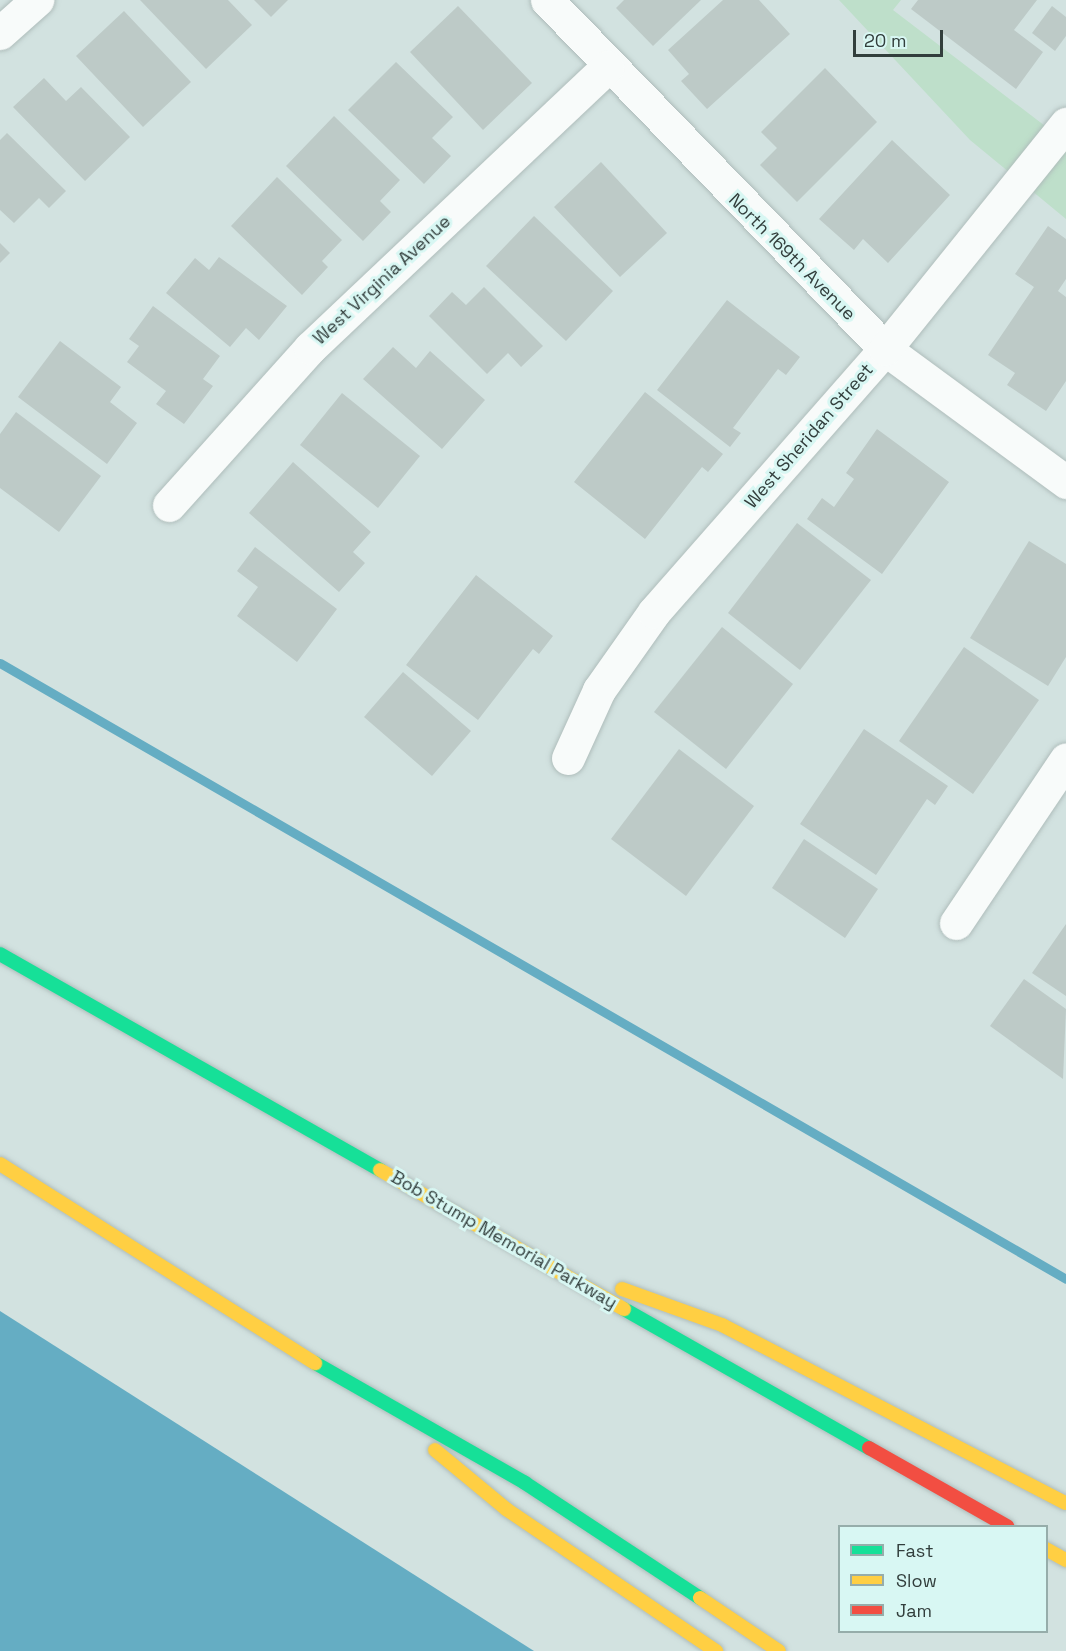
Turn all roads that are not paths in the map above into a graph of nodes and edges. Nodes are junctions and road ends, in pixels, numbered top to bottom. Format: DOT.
graph roads {
  1 [pos="547,0"];
  2 [pos="607,67"];
  3 [pos="1066,124"];
  4 [pos="885,349"];
  5 [pos="1066,482"];
  6 [pos="169,505"];
  7 [pos="568,758"];
  8 [pos="1066,759"];
  9 [pos="956,923"];
  10 [pos="0,954"];
  11 [pos="0,1164"];
  12 [pos="543,1262"];
  13 [pos="378,1403"];
  14 [pos="1066,1503"];
  15 [pos="1003,1525"];
  16 [pos="1048,1550"];
  17 [pos="1066,1560"];
  18 [pos="716,1651"];
  19 [pos="779,1651"];
  1 -- 2 [label="street, North 169th Avenue"];
  2 -- 4 [label="street, North 169th Avenue"];
  2 -- 6 [label="street, West Virginia Avenue"];
  3 -- 4 [label="street, West Sheridan Street"];
  4 -- 5 [label="street, North 169th Avenue"];
  4 -- 7 [label="street, West Sheridan Street"];
  8 -- 9 [label="street"];
  10 -- 12 [label="highway, Bob Stump Memorial Parkway"];
  11 -- 13 [label="highway"];
  12 -- 14 [label="highway"];
  12 -- 15 [label="highway, Bob Stump Memorial Parkway"];
  13 -- 18 [label="highway"];
  13 -- 19 [label="highway"];
  16 -- 17 [label="highway"];
}
